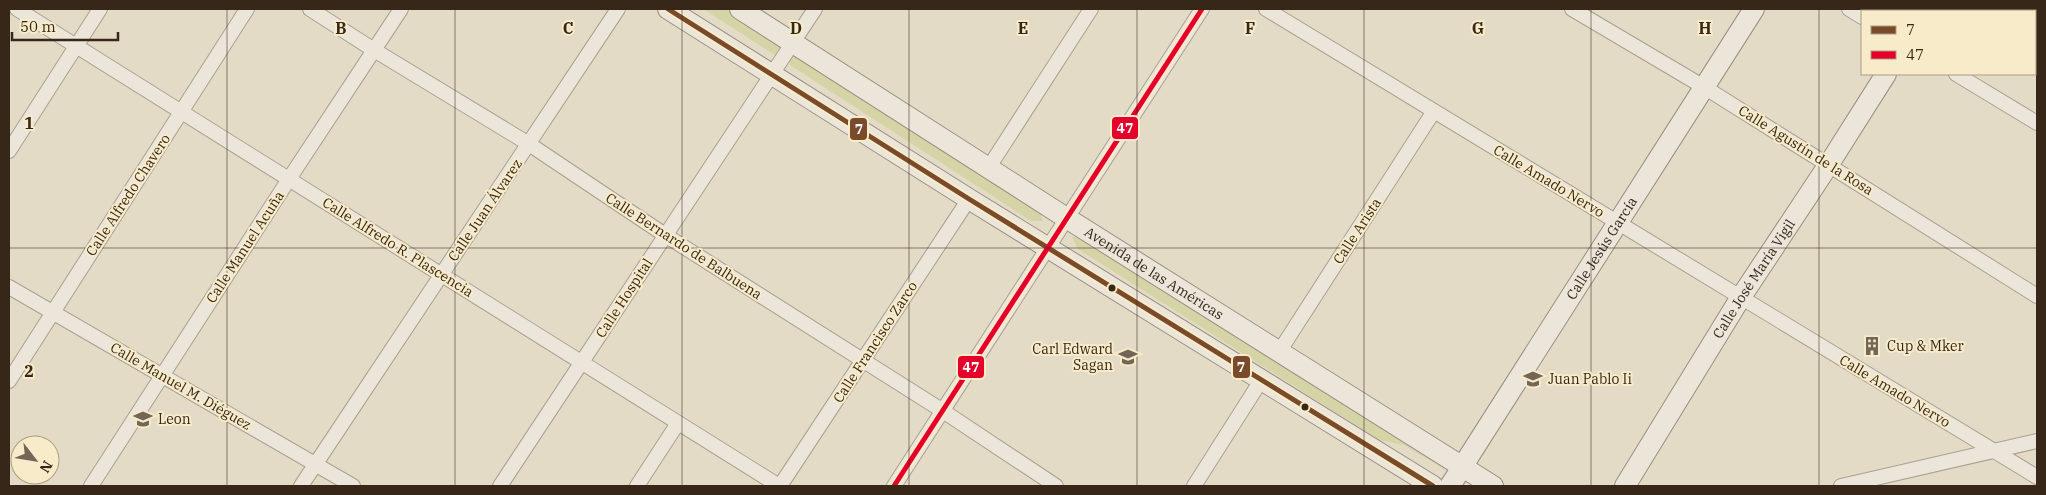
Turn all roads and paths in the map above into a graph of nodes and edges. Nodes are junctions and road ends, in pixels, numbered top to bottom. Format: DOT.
graph roads {
  1 [pos="17,9"];
  2 [pos="100,9"];
  3 [pos="247,9"];
  4 [pos="310,9"];
  5 [pos="401,9"];
  6 [pos="618,9"];
  7 [pos="668,9"];
  8 [pos="740,9"];
  9 [pos="814,9"];
  10 [pos="1092,9"];
  11 [pos="1202,9"];
  12 [pos="1266,9"];
  13 [pos="1572,9"];
  14 [pos="1754,9"];
  15 [pos="1848,9"];
  16 [pos="1861,16"];
  17 [pos="792,42"];
  18 [pos="76,46"];
  19 [pos="374,50"];
  20 [pos="772,74"];
  21 [pos="1885,75"];
  22 [pos="1958,75"];
  23 [pos="1704,87"];
  24 [pos="182,111"];
  25 [pos="1434,111"];
  26 [pos="2037,123"];
  27 [pos="529,144"];
  28 [pos="9,151"];
  29 [pos="1829,164"];
  30 [pos="989,167"];
  31 [pos="289,179"];
  32 [pos="969,199"];
  33 [pos="1068,219"];
  34 [pos="1618,222"];
  35 [pos="665,235"];
  36 [pos="1049,248"];
  37 [pos="442,275"];
  38 [pos="9,287"];
  39 [pos="2037,296"];
  40 [pos="1741,298"];
  41 [pos="52,312"];
  42 [pos="1279,352"];
  43 [pos="863,360"];
  44 [pos="581,363"];
  45 [pos="162,375"];
  46 [pos="1262,380"];
  47 [pos="9,381"];
  48 [pos="943,411"];
  49 [pos="678,423"];
  50 [pos="2037,441"];
  51 [pos="1994,452"];
  52 [pos="315,465"];
  53 [pos="1462,467"];
  54 [pos="2037,477"];
  55 [pos="91,486"];
  56 [pos="301,486"];
  57 [pos="353,486"];
  58 [pos="500,486"];
  59 [pos="637,486"];
  60 [pos="780,486"];
  61 [pos="894,486"];
  62 [pos="1056,486"];
  63 [pos="1194,486"];
  64 [pos="1433,486"];
  65 [pos="1450,486"];
  66 [pos="1493,486"];
  67 [pos="1625,486"];
  68 [pos="1841,486"];
  1 -- 18 [label="street, Calle Alfredo R. Plascencia"];
  2 -- 18 [label="street"];
  3 -- 24 [label="street, Calle Alfredo Chavero"];
  4 -- 19 [label="street, Calle Bernardo de Balbuena"];
  5 -- 19 [label="street, Calle Manuel Acuña"];
  6 -- 27 [label="street, Calle Juan Álvarez"];
  7 -- 20 [label="main road"];
  8 -- 17 [label="main road, Avenida de las Américas"];
  9 -- 17 [label="street, Calle Hospital"];
  10 -- 30 [label="street"];
  11 -- 33 [label="street"];
  12 -- 25 [label="street, Calle Amado Nervo"];
  13 -- 23 [label="street, Calle Agustín de la Rosa"];
  14 -- 23 [label="main road, Calle Jesús García"];
  15 -- 16 [label="street"];
  17 -- 20 [label="street, Calle Hospital"];
  17 -- 30 [label="main road, Avenida de las Américas"];
  18 -- 24 [label="street, Calle Alfredo R. Plascencia"];
  18 -- 28 [label="street"];
  19 -- 27 [label="street, Calle Bernardo de Balbuena"];
  19 -- 31 [label="street, Calle Manuel Acuña"];
  20 -- 32 [label="main road"];
  20 -- 35 [label="street, Calle Hospital"];
  21 -- 29 [label="main road, Calle José María Vigil"];
  22 -- 26 [label="street"];
  23 -- 29 [label="street, Calle Agustín de la Rosa"];
  23 -- 34 [label="main road, Calle Jesús García"];
  24 -- 31 [label="street, Calle Alfredo R. Plascencia"];
  24 -- 41 [label="street, Calle Alfredo Chavero"];
  25 -- 34 [label="street, Calle Amado Nervo"];
  25 -- 42 [label="street, Calle Arista"];
  27 -- 35 [label="street, Calle Bernardo de Balbuena"];
  27 -- 37 [label="street, Calle Juan Álvarez"];
  29 -- 39 [label="street, Calle Agustín de la Rosa"];
  29 -- 40 [label="main road, Calle José María Vigil"];
  30 -- 33 [label="main road, Avenida de las Américas"];
  31 -- 37 [label="street, Calle Alfredo R. Plascencia"];
  31 -- 45 [label="street, Calle Manuel Acuña"];
  32 -- 36 [label="main road"];
  32 -- 43 [label="street, Calle Francisco Zarco"];
  33 -- 36 [label="street"];
  33 -- 42 [label="main road, Avenida de las Américas"];
  34 -- 40 [label="street, Calle Amado Nervo"];
  34 -- 53 [label="main road, Calle Jesús García"];
  35 -- 43 [label="street, Calle Bernardo de Balbuena"];
  35 -- 44 [label="street, Calle Hospital"];
  36 -- 46 [label="main road"];
  36 -- 48 [label="street"];
  37 -- 44 [label="street, Calle Alfredo R. Plascencia"];
  37 -- 52 [label="street, Calle Juan Álvarez"];
  38 -- 41 [label="street, Calle Manuel M. Diéguez"];
  40 -- 51 [label="street, Calle Amado Nervo"];
  40 -- 67 [label="main road, Calle José María Vigil"];
  41 -- 45 [label="street, Calle Manuel M. Diéguez"];
  41 -- 47 [label="street, Calle Alfredo Chavero"];
  42 -- 53 [label="main road, Avenida de las Américas"];
  43 -- 48 [label="street, Calle Bernardo de Balbuena"];
  43 -- 60 [label="street, Calle Francisco Zarco"];
  44 -- 49 [label="street, Calle Alfredo R. Plascencia"];
  44 -- 58 [label="street, Calle Hospital"];
  45 -- 52 [label="street, Calle Manuel M. Diéguez"];
  45 -- 55 [label="street, Calle Manuel Acuña"];
  46 -- 63 [label="street"];
  46 -- 64 [label="main road"];
  48 -- 61 [label="street"];
  48 -- 62 [label="street, Calle Bernardo de Balbuena"];
  49 -- 59 [label="street"];
  49 -- 60 [label="street, Calle Alfredo R. Plascencia"];
  50 -- 51 [label="street"];
  51 -- 54 [label="street, Calle Amado Nervo"];
  51 -- 68 [label="street"];
  52 -- 56 [label="street, Calle Juan Álvarez"];
  52 -- 57 [label="street, Calle Manuel M. Diéguez"];
  53 -- 65 [label="main road, Calle Jesús García"];
  53 -- 66 [label="main road, Avenida de las Américas"];
}
